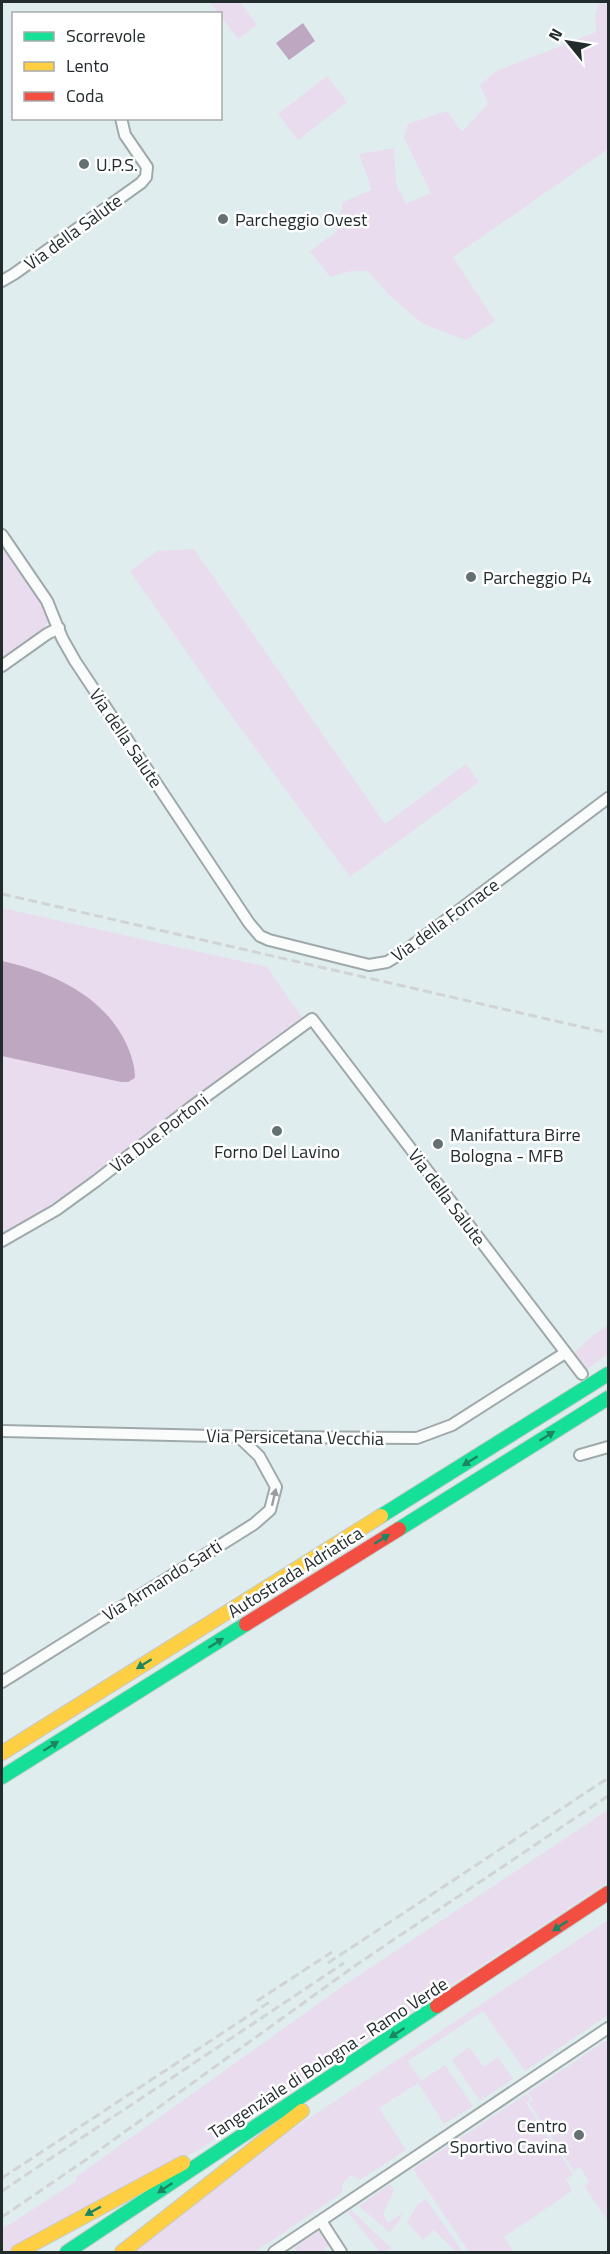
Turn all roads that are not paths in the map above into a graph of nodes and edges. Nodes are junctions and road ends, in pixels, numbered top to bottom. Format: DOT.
graph roads {
  1 [pos="121,120"];
  2 [pos="2,281"];
  3 [pos="2,534"];
  4 [pos="59,628"];
  5 [pos="2,666"];
  6 [pos="609,798"];
  7 [pos="260,936"];
  8 [pos="312,1019"];
  9 [pos="2,1241"];
  10 [pos="565,1353"];
  11 [pos="582,1374"];
  12 [pos="609,1374"];
  13 [pos="609,1398"];
  14 [pos="2,1431"];
  15 [pos="239,1436"];
  16 [pos="260,1437"];
  17 [pos="609,1447"];
  18 [pos="257,1454"];
  19 [pos="580,1455"];
  20 [pos="2,1682"];
  21 [pos="2,1753"];
  22 [pos="2,1777"];
  23 [pos="609,1893"];
  24 [pos="609,1908"];
  25 [pos="609,2028"];
  26 [pos="310,2091"];
  27 [pos="302,2111"];
  28 [pos="321,2221"];
  29 [pos="18,2253"];
  30 [pos="67,2253"];
  31 [pos="89,2253"];
  32 [pos="122,2253"];
  33 [pos="274,2253"];
  34 [pos="341,2253"];
  1 -- 2 [label="street, Via della Salute"];
  3 -- 4 [label="street, Via della Salute"];
  4 -- 5 [label="street"];
  4 -- 7 [label="street, Via della Salute"];
  6 -- 7 [label="street, Via della Fornace"];
  8 -- 9 [label="street, Via Due Portoni"];
  8 -- 10 [label="street, Via della Salute"];
  10 -- 11 [label="street, Via della Salute"];
  10 -- 16 [label="street, Via Persicetana Vecchia"];
  12 -- 21 [label="highway, Autostrada Adriatica, one-way"];
  22 -- 13 [label="highway, Autostrada Adriatica, one-way"];
  14 -- 15 [label="street, Via Persicetana Vecchia"];
  15 -- 16 [label="street, Via Persicetana Vecchia"];
  15 -- 18 [label="street, Via Armando Sarti"];
  16 -- 18 [label="street"];
  17 -- 19 [label="street"];
  20 -- 18 [label="street, Via Armando Sarti, one-way"];
  23 -- 26 [label="highway, Tangenziale di Bologna - Ramo Verde, one-way"];
  24 -- 27 [label="highway, Tangenziale di Bologna - Ramo Verde"];
  25 -- 28 [label="street"];
  26 -- 29 [label="highway, one-way"];
  26 -- 30 [label="highway, Tangenziale di Bologna - Ramo Verde, one-way"];
  27 -- 31 [label="highway, Tangenziale di Bologna - Ramo Verde"];
  27 -- 32 [label="highway"];
  28 -- 33 [label="street"];
  28 -- 34 [label="street"];
}
